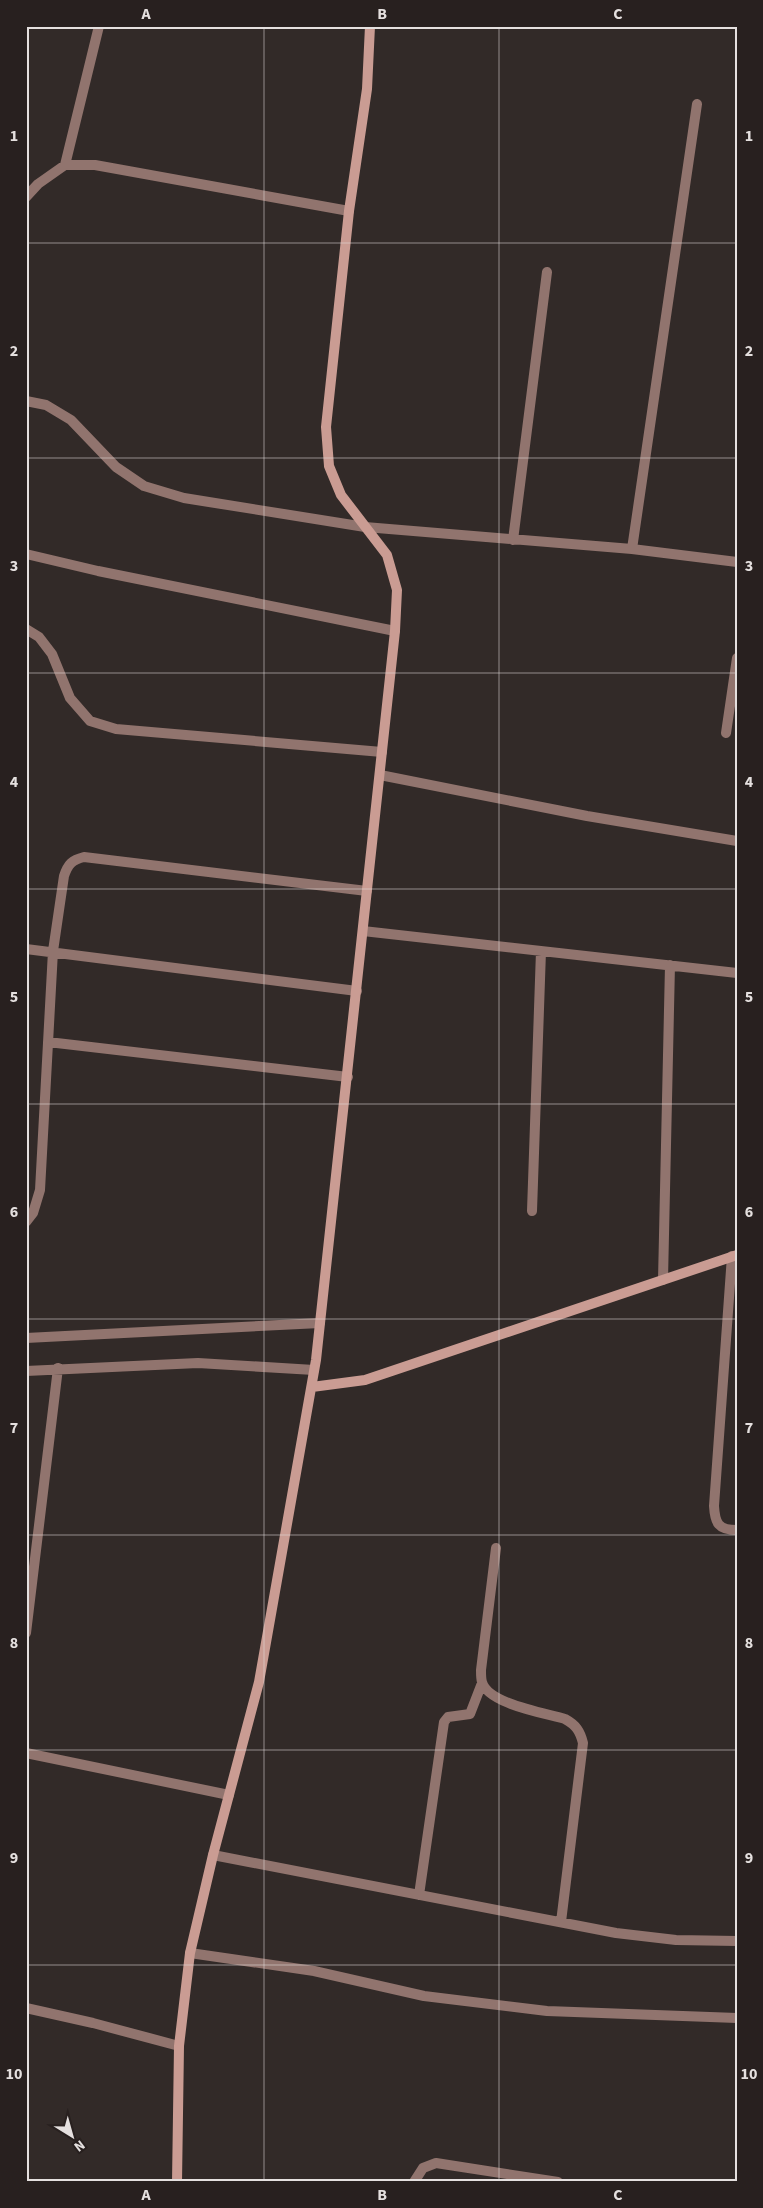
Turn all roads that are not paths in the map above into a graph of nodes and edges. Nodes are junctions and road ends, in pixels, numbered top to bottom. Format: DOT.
graph roads {
  1 [pos="99,26"];
  2 [pos="370,26"];
  3 [pos="697,104"];
  4 [pos="65,165"];
  5 [pos="26,197"];
  6 [pos="349,210"];
  7 [pos="547,272"];
  8 [pos="26,401"];
  9 [pos="364,527"];
  10 [pos="513,540"];
  11 [pos="632,549"];
  12 [pos="26,554"];
  13 [pos="737,562"];
  14 [pos="26,629"];
  15 [pos="395,630"];
  16 [pos="737,658"];
  17 [pos="726,733"];
  18 [pos="382,752"];
  19 [pos="380,775"];
  20 [pos="737,841"];
  21 [pos="367,891"];
  22 [pos="363,931"];
  23 [pos="26,949"];
  24 [pos="53,951"];
  25 [pos="541,951"];
  26 [pos="670,965"];
  27 [pos="737,973"];
  28 [pos="357,991"];
  29 [pos="48,1042"];
  30 [pos="348,1077"];
  31 [pos="532,1211"];
  32 [pos="26,1222"];
  33 [pos="734,1255"];
  34 [pos="663,1280"];
  35 [pos="320,1323"];
  36 [pos="26,1338"];
  37 [pos="315,1365"];
  38 [pos="58,1368"];
  39 [pos="26,1371"];
  40 [pos="312,1387"];
  41 [pos="737,1530"];
  42 [pos="496,1548"];
  43 [pos="26,1633"];
  44 [pos="482,1683"];
  45 [pos="26,1753"];
  46 [pos="229,1795"];
  47 [pos="213,1855"];
  48 [pos="419,1895"];
  49 [pos="561,1922"];
  50 [pos="737,1941"];
  51 [pos="190,1954"];
  52 [pos="26,2008"];
  53 [pos="737,2018"];
  54 [pos="179,2046"];
  55 [pos="177,2182"];
  56 [pos="414,2182"];
  57 [pos="558,2182"];
  1 -- 4 [label="street"];
  2 -- 6 [label="street"];
  3 -- 11 [label="street"];
  4 -- 5 [label="street"];
  4 -- 6 [label="street"];
  6 -- 9 [label="street"];
  7 -- 10 [label="street"];
  8 -- 9 [label="street"];
  9 -- 10 [label="street"];
  9 -- 15 [label="street"];
  10 -- 11 [label="street"];
  11 -- 13 [label="street"];
  12 -- 15 [label="street"];
  14 -- 18 [label="street"];
  15 -- 18 [label="street"];
  16 -- 17 [label="street"];
  18 -- 19 [label="street"];
  19 -- 20 [label="street"];
  19 -- 21 [label="street"];
  21 -- 22 [label="street"];
  21 -- 24 [label="street"];
  22 -- 25 [label="street"];
  22 -- 28 [label="street"];
  23 -- 24 [label="street"];
  24 -- 28 [label="street"];
  24 -- 29 [label="street"];
  25 -- 26 [label="street"];
  25 -- 31 [label="street"];
  26 -- 27 [label="street"];
  26 -- 34 [label="street"];
  28 -- 30 [label="street"];
  29 -- 30 [label="street"];
  29 -- 32 [label="street"];
  30 -- 35 [label="street"];
  33 -- 34 [label="street"];
  33 -- 41 [label="street"];
  34 -- 40 [label="street"];
  35 -- 36 [label="street"];
  35 -- 37 [label="street"];
  37 -- 38 [label="street"];
  37 -- 40 [label="street"];
  38 -- 39 [label="street"];
  38 -- 43 [label="street"];
  40 -- 46 [label="street"];
  42 -- 44 [label="street"];
  44 -- 48 [label="street"];
  44 -- 49 [label="street"];
  45 -- 46 [label="street"];
  46 -- 47 [label="street"];
  47 -- 48 [label="street"];
  47 -- 51 [label="street"];
  48 -- 49 [label="street"];
  49 -- 50 [label="street"];
  51 -- 53 [label="street"];
  51 -- 54 [label="street"];
  52 -- 54 [label="street"];
  54 -- 55 [label="street"];
  56 -- 57 [label="street"];
}
